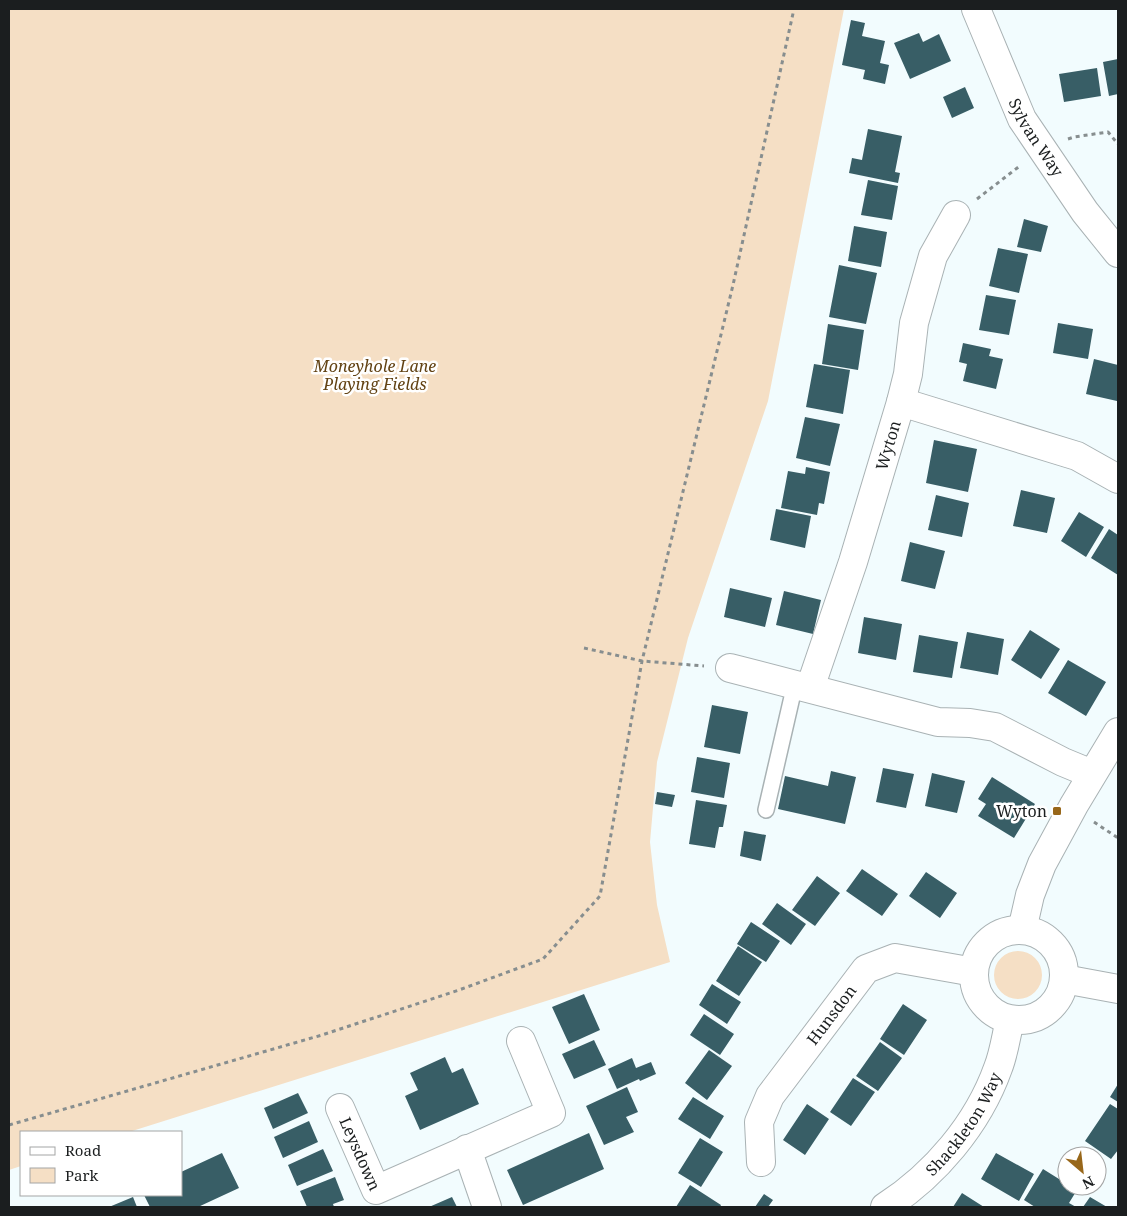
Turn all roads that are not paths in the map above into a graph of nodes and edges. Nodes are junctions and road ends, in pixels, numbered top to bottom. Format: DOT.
graph roads {
  1 [pos="976,9"];
  2 [pos="956,215"];
  3 [pos="1118,254"];
  4 [pos="901,402"];
  5 [pos="1118,479"];
  6 [pos="730,668"];
  7 [pos="803,686"];
  8 [pos="1118,732"];
  9 [pos="1092,774"];
  10 [pos="766,810"];
  11 [pos="1022,930"];
  12 [pos="974,972"];
  13 [pos="1064,979"];
  14 [pos="1118,989"];
  15 [pos="1010,1020"];
  16 [pos="521,1042"];
  17 [pos="340,1108"];
  18 [pos="467,1150"];
  19 [pos="761,1162"];
  20 [pos="487,1207"];
  21 [pos="885,1207"];
  1 -- 3 [label="street, Sylvan Way"];
  2 -- 4 [label="street, Wyton"];
  4 -- 5 [label="street, Wyton"];
  4 -- 7 [label="street, Wyton"];
  6 -- 7 [label="street"];
  7 -- 9 [label="street"];
  7 -- 10 [label="lane"];
  8 -- 9 [label="street"];
  9 -- 11 [label="street"];
  11 -- 12 [label="street"];
  11 -- 13 [label="street"];
  12 -- 15 [label="street"];
  12 -- 19 [label="street, Hunsdon"];
  13 -- 14 [label="street"];
  13 -- 15 [label="street"];
  15 -- 21 [label="street, Shackleton Way"];
  16 -- 18 [label="street, Leysdown"];
  17 -- 18 [label="street, Leysdown"];
  18 -- 20 [label="street"];
}
